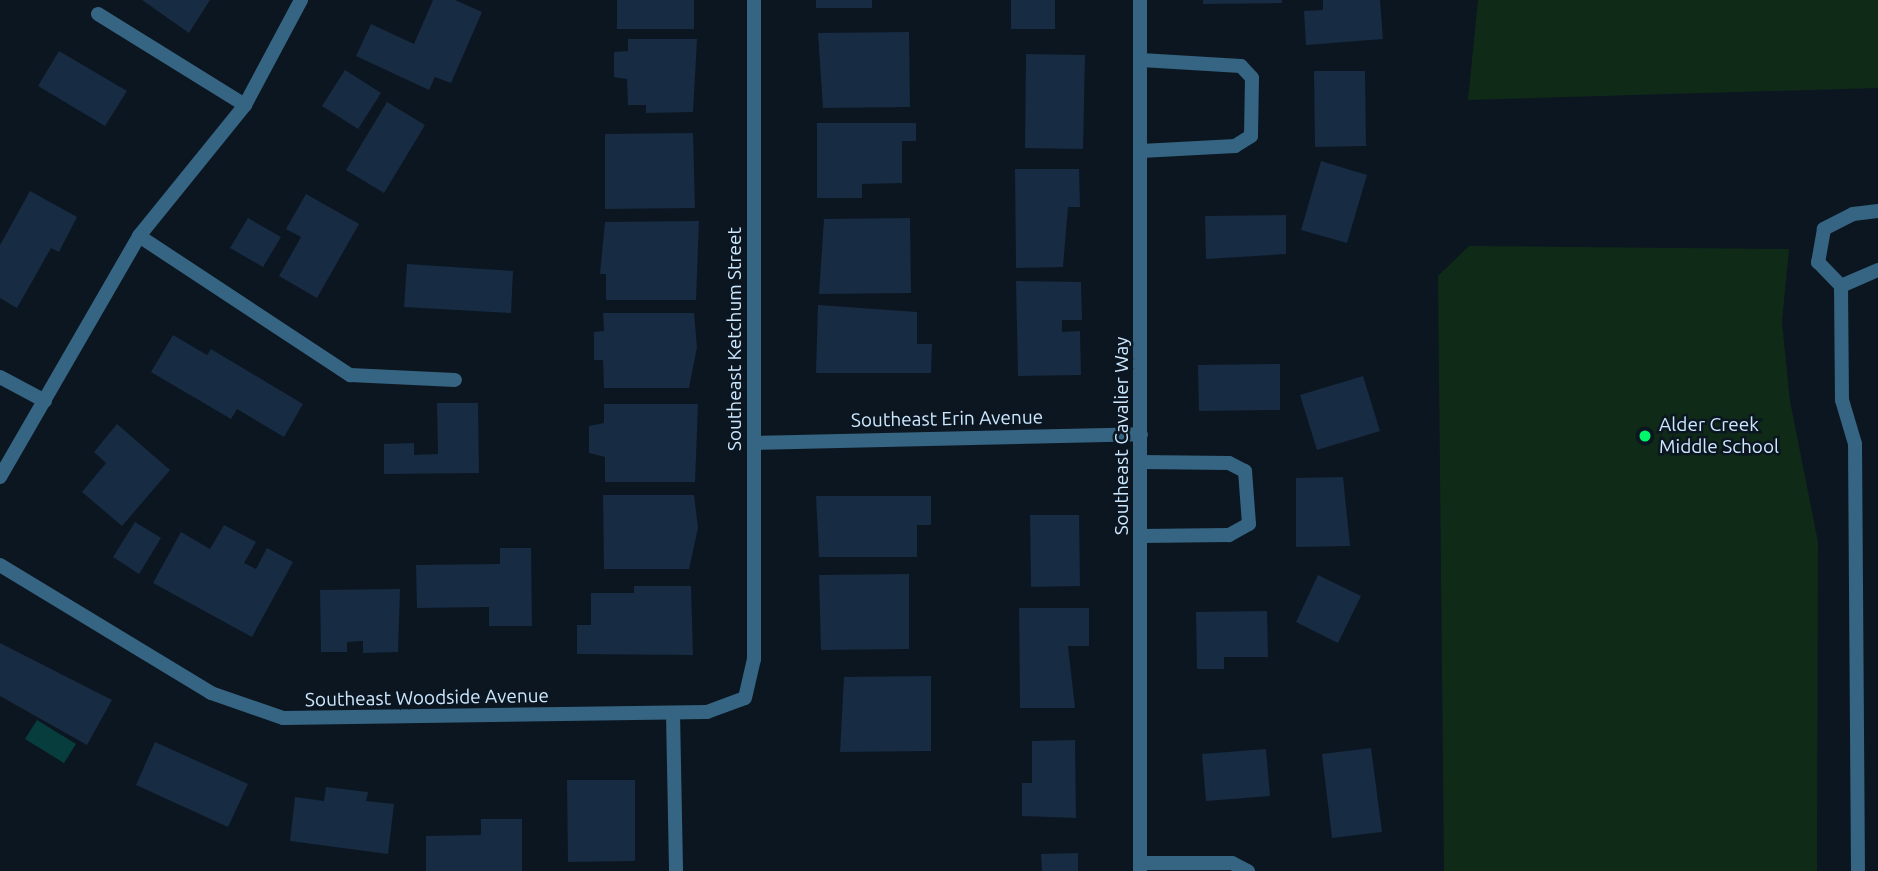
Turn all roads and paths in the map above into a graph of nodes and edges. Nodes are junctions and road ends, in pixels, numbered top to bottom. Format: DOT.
graph roads {
  1 [pos="301,0"];
  2 [pos="754,0"];
  3 [pos="1140,0"];
  4 [pos="98,14"];
  5 [pos="1141,60"];
  6 [pos="245,105"];
  7 [pos="1141,151"];
  8 [pos="1878,211"];
  9 [pos="139,236"];
  10 [pos="1878,271"];
  11 [pos="1841,286"];
  12 [pos="0,377"];
  13 [pos="455,380"];
  14 [pos="45,401"];
  15 [pos="1141,434"];
  16 [pos="754,443"];
  17 [pos="1141,462"];
  18 [pos="0,477"];
  19 [pos="1142,536"];
  20 [pos="0,565"];
  21 [pos="752,678"];
  22 [pos="673,713"];
  23 [pos="1140,867"];
  24 [pos="676,871"];
  25 [pos="1248,871"];
  26 [pos="1858,871"];
  1 -- 6 [label="street"];
  2 -- 16 [label="street, Southeast Ketchum Street"];
  3 -- 5 [label="street, Southeast Cavalier Way"];
  4 -- 6 [label="street"];
  5 -- 7 [label="street, Southeast Cavalier Way"];
  5 -- 7 [label="street"];
  6 -- 9 [label="street"];
  7 -- 15 [label="street, Southeast Cavalier Way"];
  8 -- 11 [label="street"];
  9 -- 13 [label="street"];
  9 -- 14 [label="street"];
  10 -- 11 [label="street"];
  11 -- 26 [label="street"];
  12 -- 14 [label="street"];
  14 -- 18 [label="street"];
  15 -- 16 [label="street, Southeast Erin Avenue"];
  15 -- 17 [label="street, Southeast Cavalier Way"];
  16 -- 21 [label="street, Southeast Ketchum Street"];
  17 -- 19 [label="street, Southeast Cavalier Way"];
  17 -- 19 [label="street"];
  19 -- 23 [label="street, Southeast Cavalier Way"];
  20 -- 22 [label="street, Southeast Woodside Avenue"];
  21 -- 22 [label="street, Southeast Woodside Avenue"];
  22 -- 24 [label="street"];
  23 -- 25 [label="street"];
}
